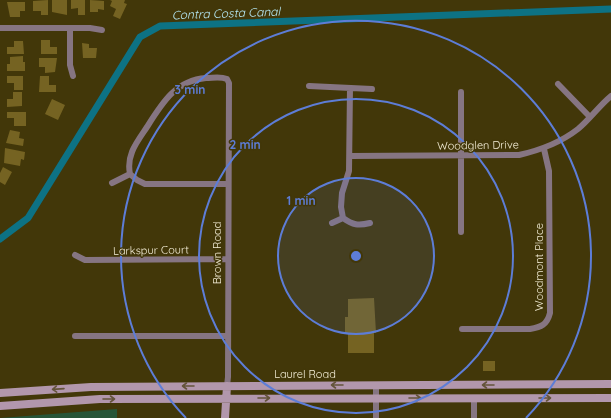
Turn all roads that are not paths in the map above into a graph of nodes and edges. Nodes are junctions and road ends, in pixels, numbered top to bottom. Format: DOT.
graph roads {
  1 [pos="0,28"];
  2 [pos="70,28"];
  3 [pos="102,30"];
  4 [pos="73,76"];
  5 [pos="558,84"];
  6 [pos="308,86"];
  7 [pos="350,88"];
  8 [pos="372,89"];
  9 [pos="461,92"];
  10 [pos="611,96"];
  11 [pos="589,116"];
  12 [pos="544,149"];
  13 [pos="350,156"];
  14 [pos="461,156"];
  15 [pos="130,174"];
  16 [pos="112,183"];
  17 [pos="228,184"];
  18 [pos="343,218"];
  19 [pos="332,223"];
  20 [pos="370,223"];
  21 [pos="461,232"];
  22 [pos="75,255"];
  23 [pos="228,259"];
  24 [pos="462,328"];
  25 [pos="75,336"];
  26 [pos="228,336"];
  27 [pos="611,384"];
  28 [pos="376,385"];
  29 [pos="227,386"];
  30 [pos="0,393"];
  31 [pos="225,398"];
  32 [pos="376,398"];
  33 [pos="474,398"];
  34 [pos="611,398"];
  35 [pos="0,406"];
  36 [pos="224,418"];
  37 [pos="376,418"];
  38 [pos="474,418"];
  1 -- 2 [label="street"];
  2 -- 3 [label="street"];
  2 -- 4 [label="street"];
  5 -- 11 [label="street"];
  6 -- 7 [label="street"];
  7 -- 8 [label="street"];
  7 -- 13 [label="street"];
  9 -- 14 [label="street"];
  10 -- 11 [label="street, Woodglen Drive"];
  11 -- 12 [label="street, Woodglen Drive"];
  12 -- 14 [label="street, Woodglen Drive"];
  12 -- 24 [label="street, Woodmont Place"];
  13 -- 14 [label="street, Woodglen Drive"];
  13 -- 18 [label="street"];
  14 -- 21 [label="street"];
  15 -- 16 [label="street"];
  15 -- 17 [label="street"];
  15 -- 17 [label="street, Brown Road"];
  17 -- 23 [label="street, Brown Road"];
  18 -- 19 [label="street"];
  18 -- 20 [label="street"];
  22 -- 23 [label="street, Larkspur Court"];
  23 -- 26 [label="street, Brown Road"];
  25 -- 26 [label="street"];
  26 -- 29 [label="street, Brown Road"];
  27 -- 28 [label="main road, Laurel Road, one-way"];
  28 -- 29 [label="main road, Laurel Road, one-way"];
  28 -- 32 [label="street"];
  29 -- 30 [label="main road, Laurel Road, one-way"];
  29 -- 31 [label="main road, Brown Road"];
  31 -- 32 [label="main road, one-way"];
  35 -- 31 [label="main road, one-way"];
  31 -- 36 [label="main road, Brown Road"];
  32 -- 33 [label="main road, one-way"];
  32 -- 37 [label="street"];
  33 -- 34 [label="main road, one-way"];
  33 -- 38 [label="street"];
}
